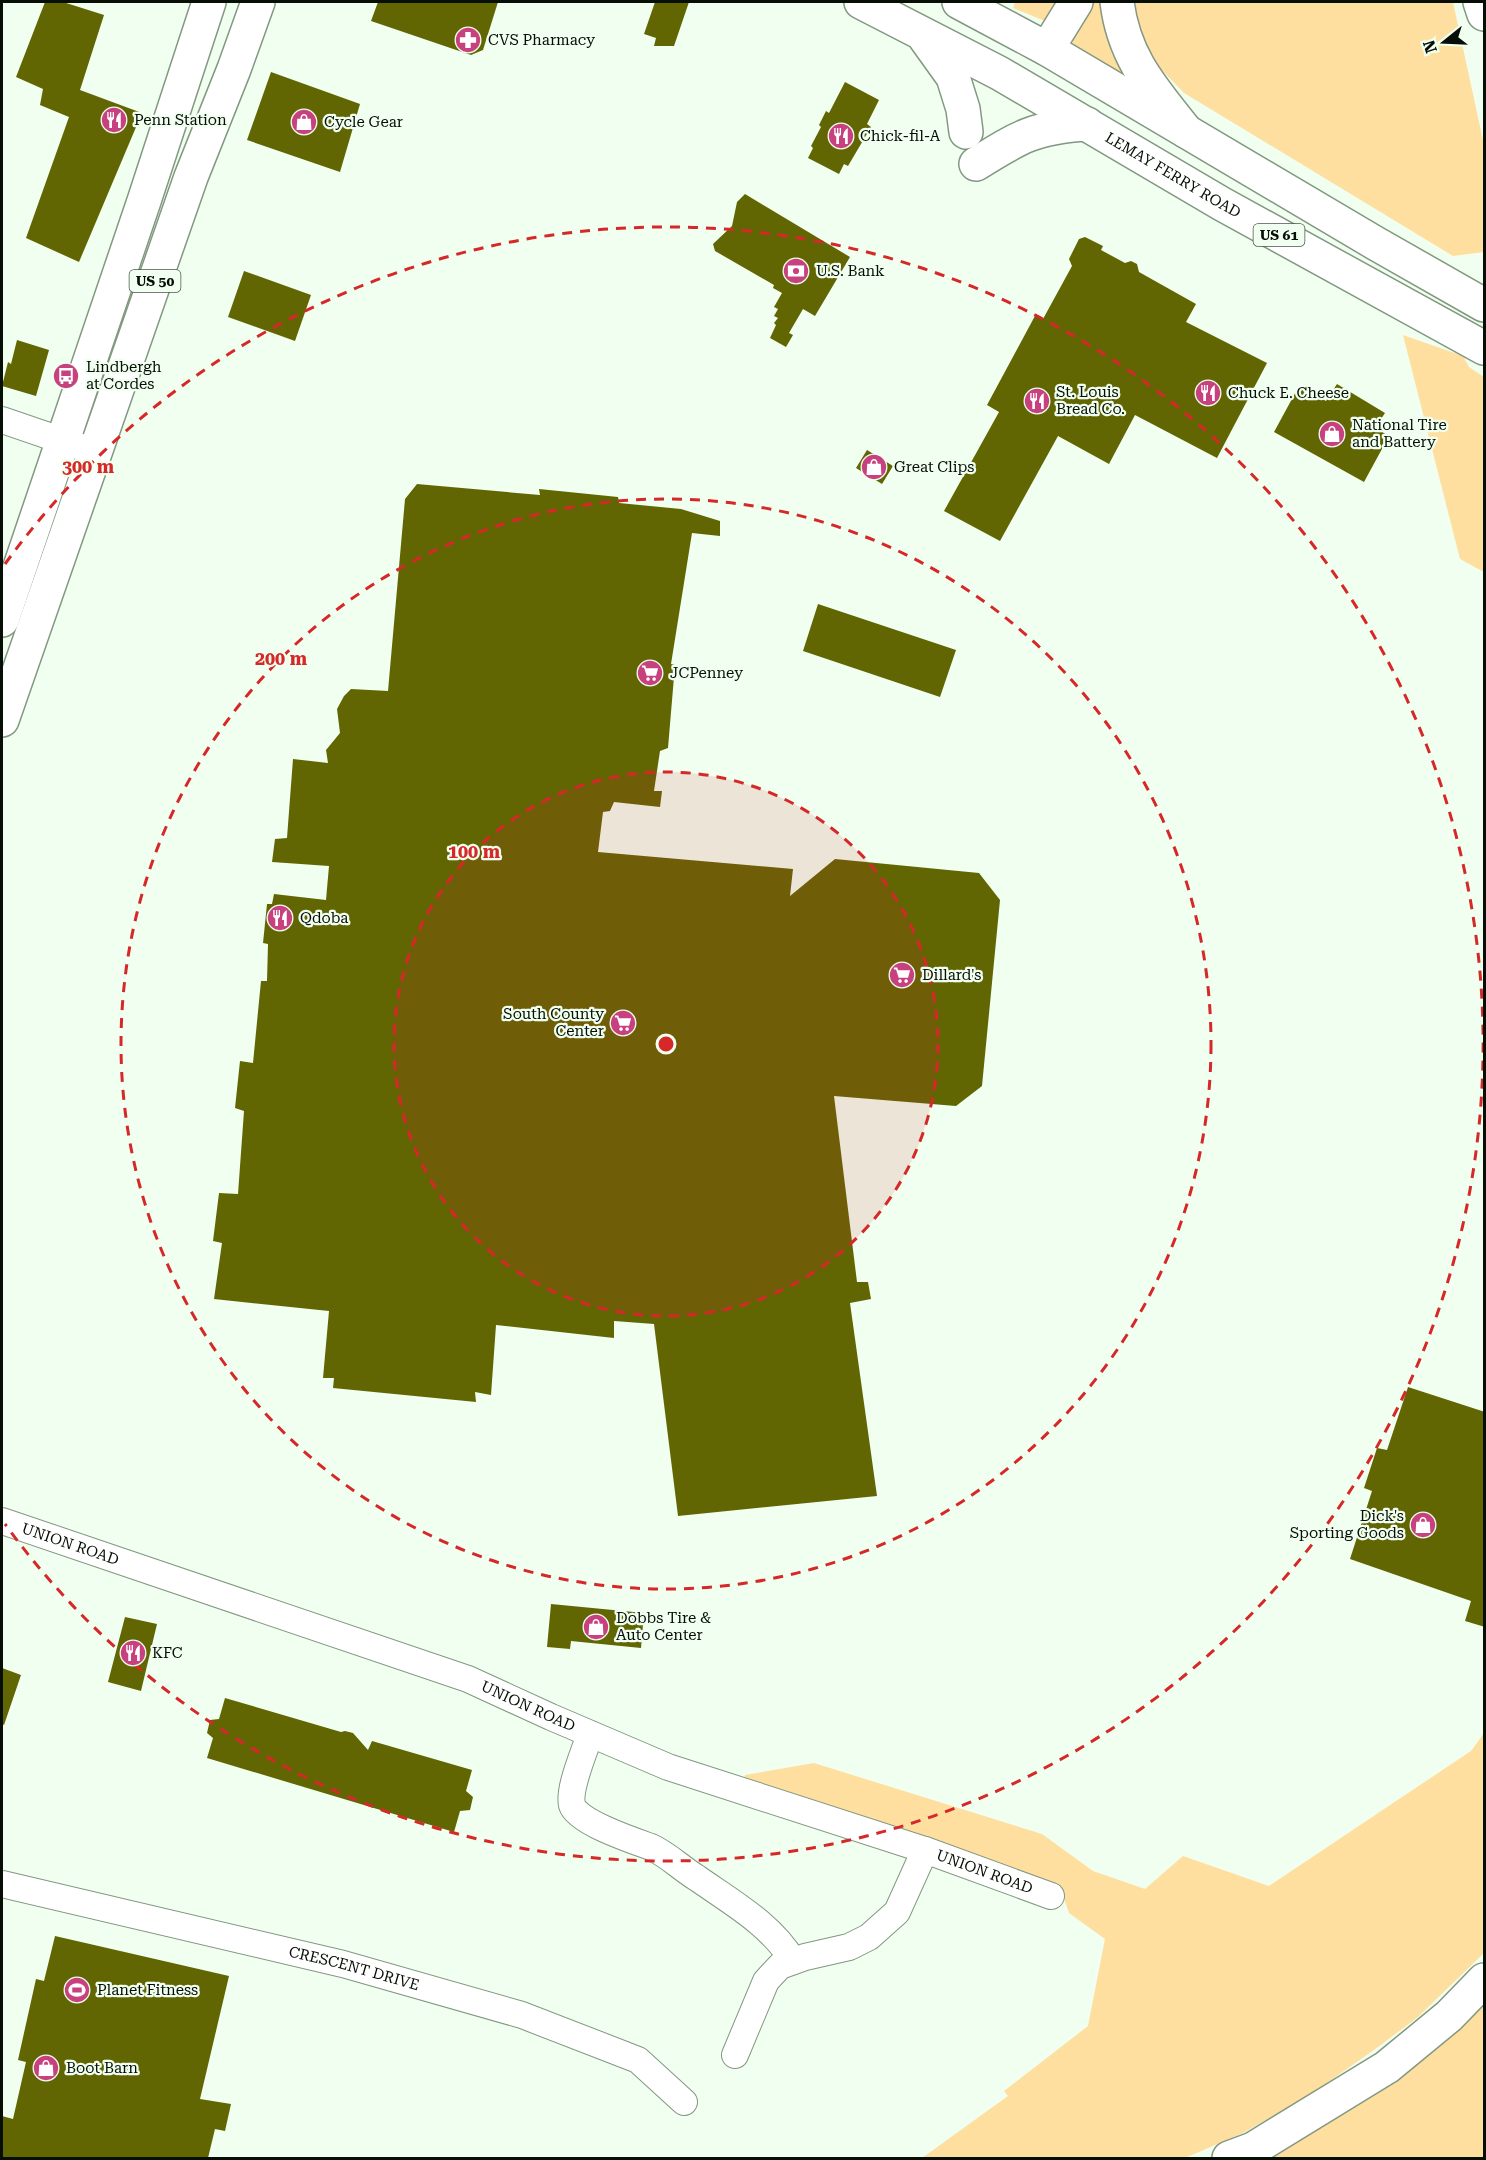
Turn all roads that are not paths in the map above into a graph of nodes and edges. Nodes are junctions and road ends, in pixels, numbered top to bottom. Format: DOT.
graph roads {
  1 [pos="209,2"];
  2 [pos="258,2"];
  3 [pos="861,2"];
  4 [pos="959,2"];
  5 [pos="1077,2"];
  6 [pos="1117,2"];
  7 [pos="1480,2"];
  8 [pos="1485,14"];
  9 [pos="920,32"];
  10 [pos="1047,48"];
  11 [pos="1087,124"];
  12 [pos="1186,131"];
  13 [pos="966,132"];
  14 [pos="976,164"];
  15 [pos="1473,299"];
  16 [pos="1479,345"];
  17 [pos="2,420"];
  18 [pos="63,440"];
  19 [pos="94,451"];
  20 [pos="2,620"];
  21 [pos="2,720"];
  22 [pos="2,1521"];
  23 [pos="590,1734"];
  24 [pos="925,1850"];
  25 [pos="2,1884"];
  26 [pos="1051,1896"];
  27 [pos="793,1961"];
  28 [pos="1485,1980"];
  29 [pos="735,2055"];
  30 [pos="684,2102"];
  31 [pos="1229,2158"];
  1 -- 18 [label="main road, US 50"];
  2 -- 19 [label="main road, US 50"];
  3 -- 9 [label="main road, LEMAY FERRY ROAD / US 61"];
  4 -- 10 [label="main road, US 61"];
  5 -- 10 [label="main road"];
  6 -- 12 [label="main road"];
  7 -- 8 [label="main road"];
  9 -- 11 [label="main road, LEMAY FERRY ROAD / US 61"];
  9 -- 13 [label="main road"];
  10 -- 12 [label="main road, US 61"];
  11 -- 14 [label="main road"];
  11 -- 16 [label="main road, LEMAY FERRY ROAD / US 61"];
  12 -- 15 [label="main road, US 61"];
  17 -- 18 [label="street"];
  18 -- 19 [label="street"];
  18 -- 20 [label="main road, US 50"];
  19 -- 21 [label="main road, US 50"];
  22 -- 23 [label="street, UNION ROAD"];
  23 -- 24 [label="street, UNION ROAD"];
  23 -- 27 [label="street"];
  24 -- 26 [label="street, UNION ROAD"];
  24 -- 27 [label="street"];
  25 -- 30 [label="street, CRESCENT DRIVE"];
  27 -- 29 [label="street"];
  28 -- 31 [label="main road"];
}
